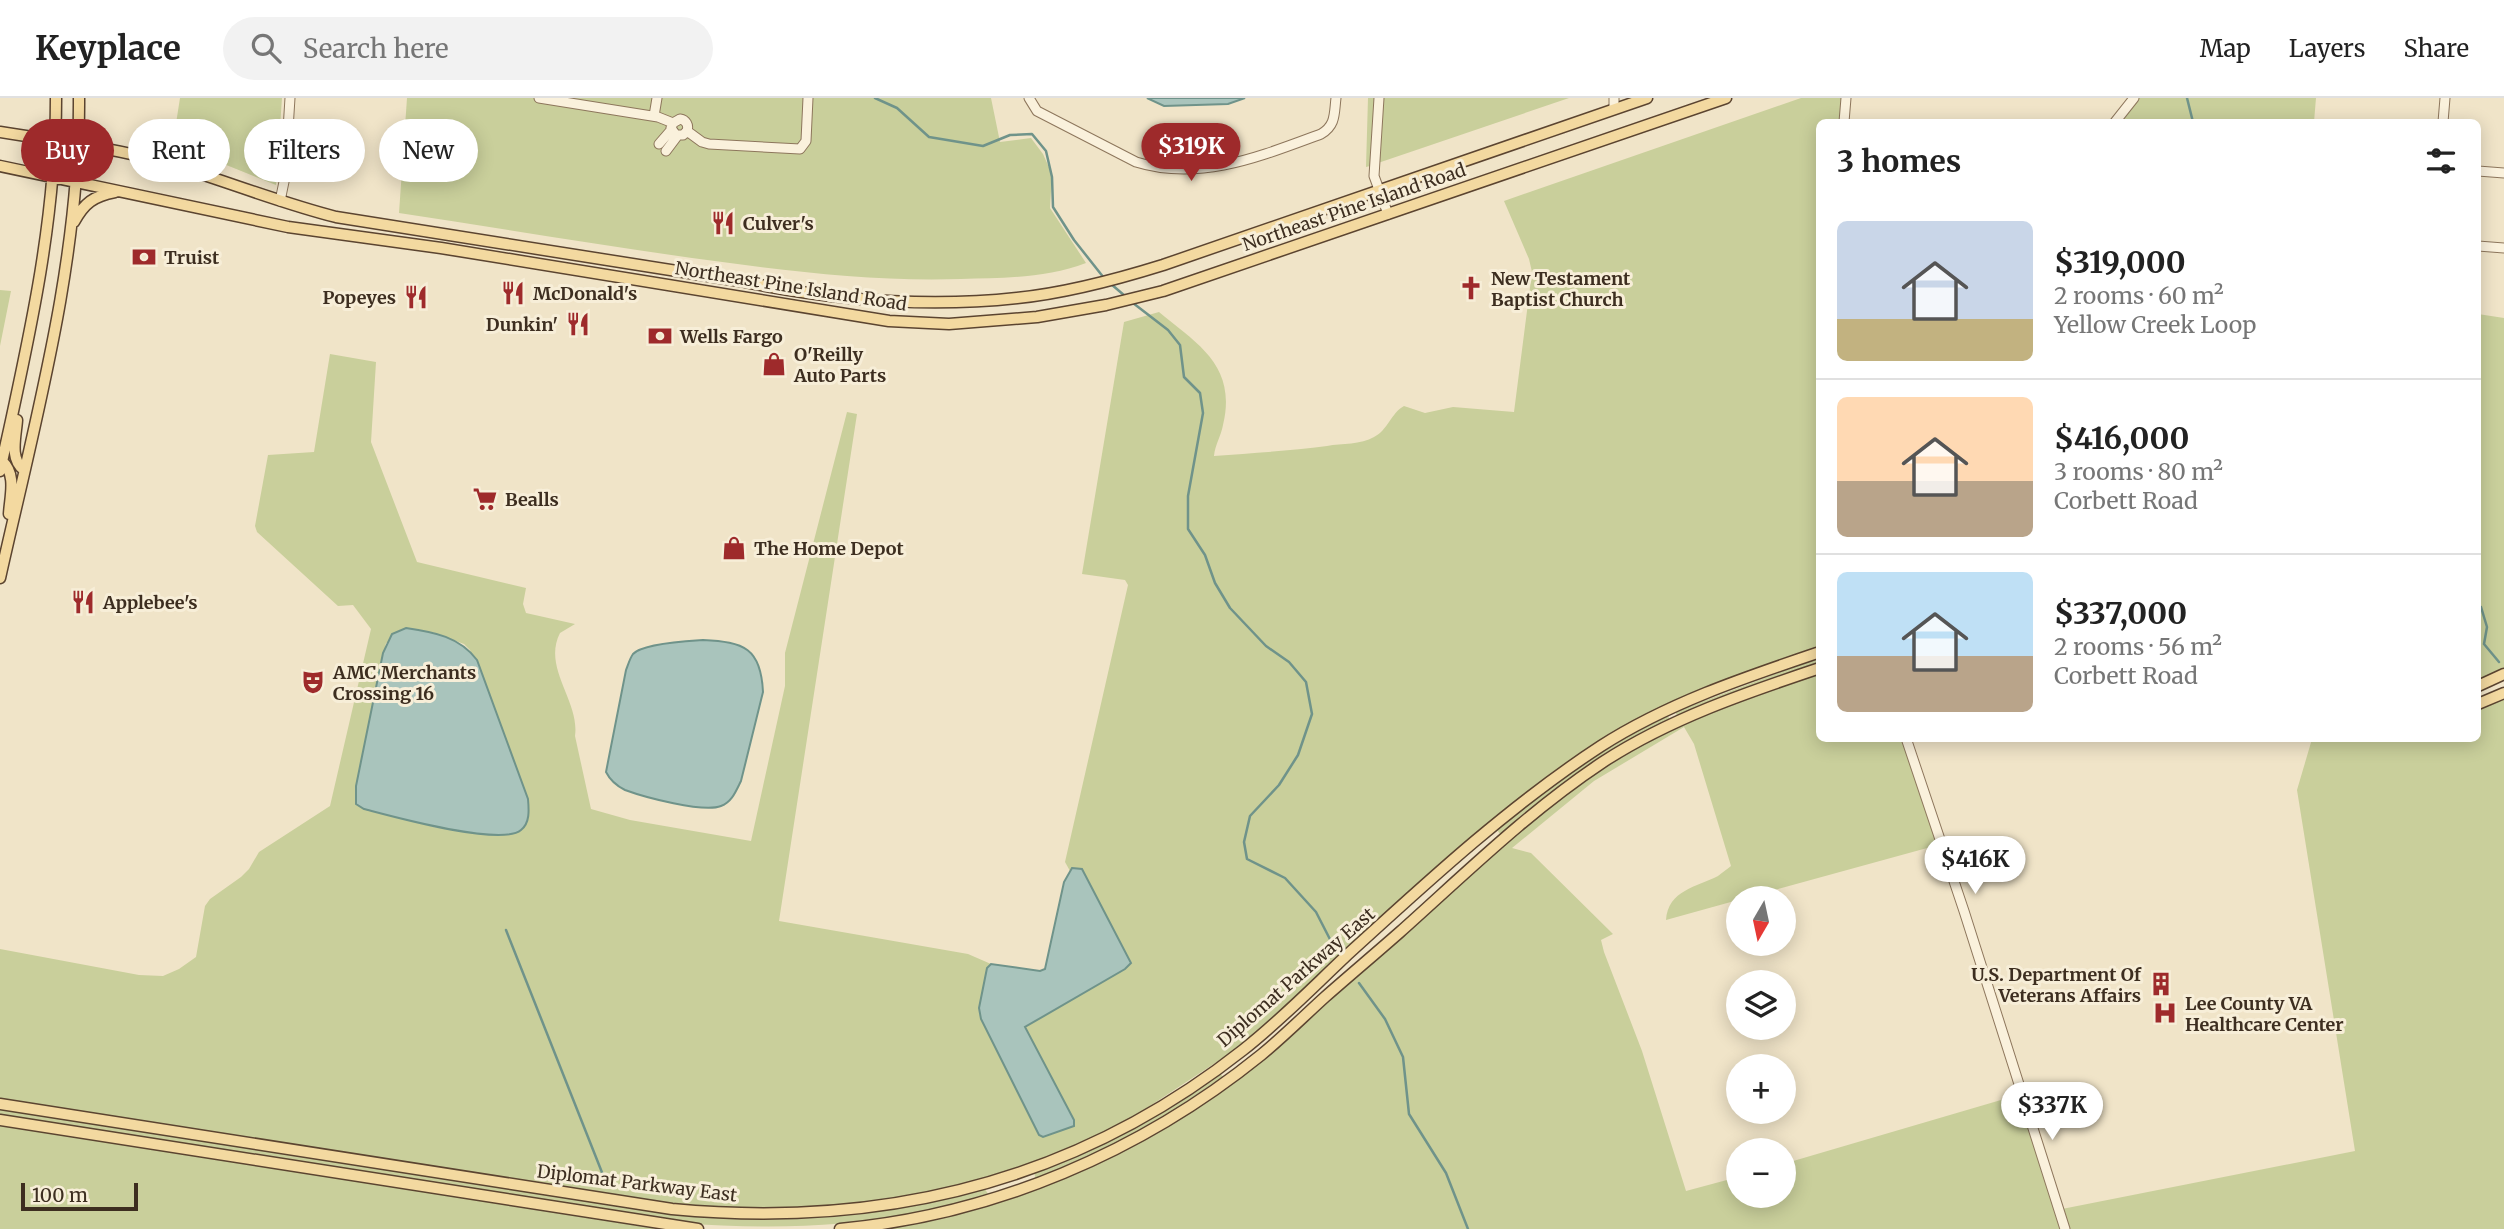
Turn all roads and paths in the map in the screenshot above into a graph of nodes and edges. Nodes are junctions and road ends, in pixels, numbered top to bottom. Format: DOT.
graph roads {
  1 [pos="56,98"];
  2 [pos="79,98"];
  3 [pos="290,98"];
  4 [pos="539,98"];
  5 [pos="657,98"];
  6 [pos="808,98"];
  7 [pos="1029,98"];
  8 [pos="1336,98"];
  9 [pos="1379,98"];
  10 [pos="1647,98"];
  11 [pos="1726,98"];
  12 [pos="1846,98"];
  13 [pos="2134,98"];
  14 [pos="2445,98"];
  15 [pos="1614,104"];
  16 [pos="654,116"];
  17 [pos="56,119"];
  18 [pos="79,119"];
  19 [pos="1844,119"];
  20 [pos="2117,119"];
  21 [pos="2443,119"];
  22 [pos="677,130"];
  23 [pos="0,132"];
  24 [pos="21,135"];
  25 [pos="662,147"];
  26 [pos="114,151"];
  27 [pos="0,166"];
  28 [pos="21,170"];
  29 [pos="2481,171"];
  30 [pos="2504,173"];
  31 [pos="53,182"];
  32 [pos="76,182"];
  33 [pos="80,182"];
  34 [pos="121,191"];
  35 [pos="1378,191"];
  36 [pos="280,201"];
  37 [pos="1388,214"];
  38 [pos="71,227"];
  39 [pos="2481,246"];
  40 [pos="2504,248"];
  41 [pos="720,293"];
  42 [pos="834,297"];
  43 [pos="22,370"];
  44 [pos="1,466"];
  45 [pos="24,470"];
  46 [pos="6,552"];
  47 [pos="0,578"];
  48 [pos="1816,653"];
  49 [pos="1816,669"];
  50 [pos="2504,674"];
  51 [pos="2481,685"];
  52 [pos="2504,693"];
  53 [pos="2481,703"];
  54 [pos="1670,710"];
  55 [pos="1675,723"];
  56 [pos="1907,742"];
  57 [pos="1487,833"];
  58 [pos="1496,844"];
  59 [pos="1220,1067"];
  60 [pos="1229,1078"];
  61 [pos="0,1104"];
  62 [pos="0,1120"];
  63 [pos="1029,1170"];
  64 [pos="1034,1184"];
  65 [pos="698,1229"];
  66 [pos="840,1229"];
  67 [pos="2064,1229"];
  1 -- 17 [label="main road"];
  2 -- 18 [label="main road"];
  3 -- 36 [label="street"];
  4 -- 16 [label="street"];
  5 -- 16 [label="street"];
  6 -- 22 [label="street"];
  7 -- 8 [label="street"];
  9 -- 35 [label="street"];
  10 -- 15 [label="main road, Northeast Pine Island Road"];
  11 -- 37 [label="main road, Northeast Pine Island Road"];
  12 -- 19 [label="street"];
  13 -- 20 [label="street"];
  14 -- 21 [label="street"];
  15 -- 35 [label="main road, Northeast Pine Island Road"];
  16 -- 22 [label="street"];
  22 -- 25 [label="street"];
  23 -- 24 [label="main road, Northeast Pine Island Road"];
  26 -- 36 [label="main road, Northeast Pine Island Road"];
  27 -- 28 [label="main road, Northeast Pine Island Road"];
  29 -- 30 [label="street"];
  31 -- 43 [label="main road"];
  32 -- 38 [label="main road"];
  33 -- 34 [label="main road, Northeast Pine Island Road"];
  34 -- 38 [label="main road"];
  34 -- 41 [label="main road, Northeast Pine Island Road"];
  35 -- 37 [label="street"];
  35 -- 42 [label="main road, Northeast Pine Island Road"];
  36 -- 42 [label="main road, Northeast Pine Island Road"];
  37 -- 41 [label="main road, Northeast Pine Island Road"];
  38 -- 45 [label="main road"];
  39 -- 40 [label="street"];
  41 -- 42 [label="main road"];
  43 -- 44 [label="main road"];
  43 -- 45 [label="main road"];
  44 -- 46 [label="main road"];
  45 -- 46 [label="main road"];
  46 -- 47 [label="main road"];
  48 -- 54 [label="main road, Diplomat Parkway East"];
  49 -- 55 [label="main road, Diplomat Parkway East"];
  50 -- 51 [label="main road"];
  52 -- 53 [label="main road"];
  54 -- 55 [label="main road"];
  54 -- 57 [label="main road, Diplomat Parkway East"];
  55 -- 58 [label="main road, Diplomat Parkway East"];
  56 -- 67 [label="street"];
  57 -- 58 [label="main road"];
  57 -- 59 [label="main road, Diplomat Parkway East"];
  58 -- 60 [label="main road, Diplomat Parkway East"];
  59 -- 60 [label="main road"];
  59 -- 63 [label="main road, Diplomat Parkway East"];
  60 -- 64 [label="main road, Diplomat Parkway East"];
  61 -- 63 [label="main road, Diplomat Parkway East"];
  62 -- 65 [label="main road, Diplomat Parkway East"];
  63 -- 64 [label="main road"];
  64 -- 66 [label="main road, Diplomat Parkway East"];
}
